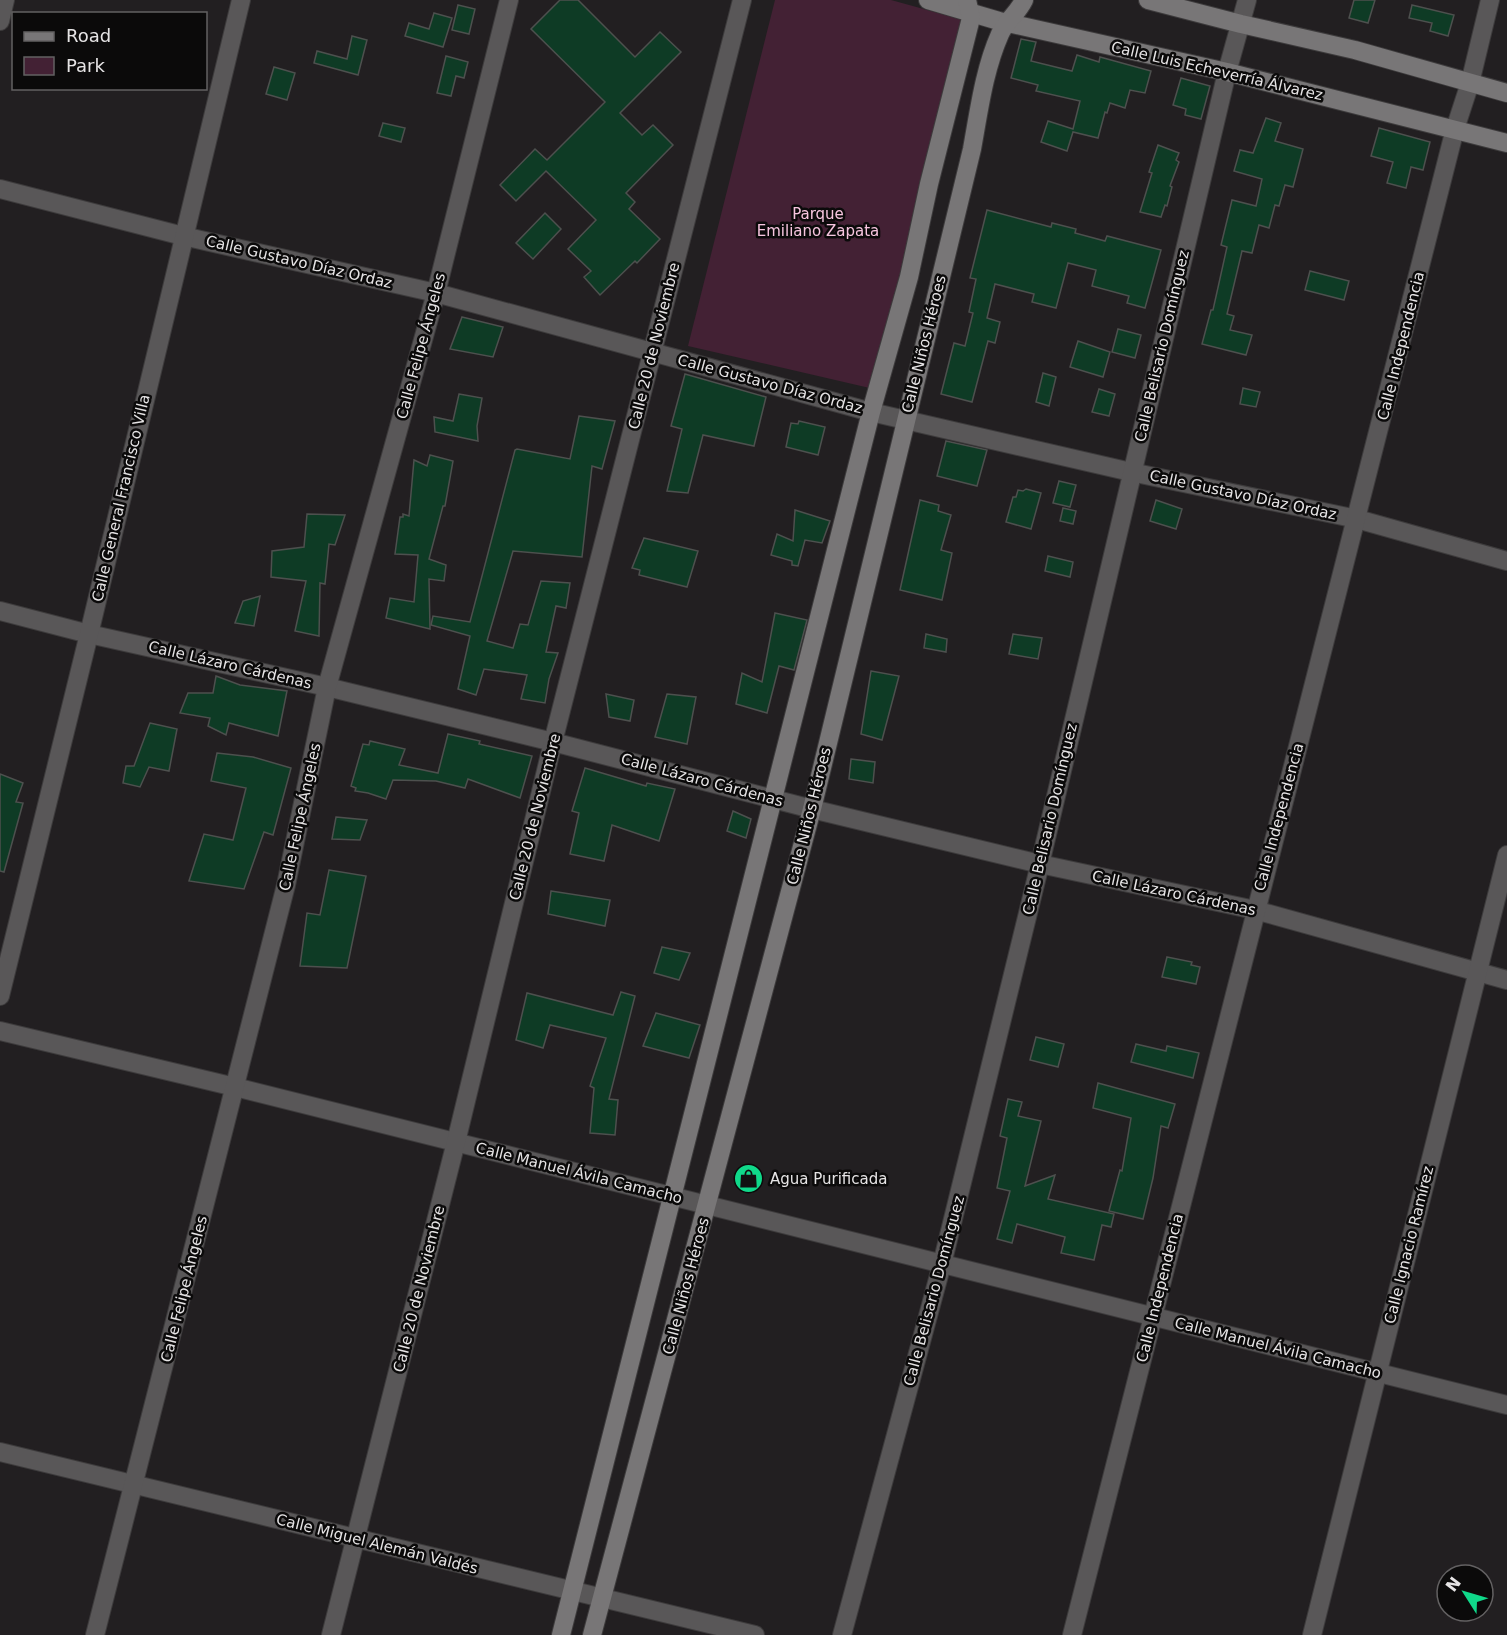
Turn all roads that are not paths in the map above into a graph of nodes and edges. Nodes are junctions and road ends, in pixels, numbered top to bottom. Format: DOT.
graph roads {
  1 [pos="5,0"];
  2 [pos="241,0"];
  3 [pos="509,0"];
  4 [pos="742,0"];
  5 [pos="928,0"];
  6 [pos="1024,0"];
  7 [pos="1148,0"];
  8 [pos="1248,0"];
  9 [pos="1490,0"];
  10 [pos="969,6"];
  11 [pos="0,21"];
  12 [pos="1006,22"];
  13 [pos="1241,24"];
  14 [pos="1227,72"];
  15 [pos="1470,83"];
  16 [pos="1507,93"];
  17 [pos="1455,129"];
  18 [pos="1507,143"];
  19 [pos="0,189"];
  20 [pos="183,236"];
  21 [pos="436,293"];
  22 [pos="652,351"];
  23 [pos="871,412"];
  24 [pos="905,420"];
  25 [pos="1131,472"];
  26 [pos="1357,519"];
  27 [pos="1507,561"];
  28 [pos="0,611"];
  29 [pos="89,634"];
  30 [pos="327,687"];
  31 [pos="553,742"];
  32 [pos="774,799"];
  33 [pos="812,809"];
  34 [pos="1507,855"];
  35 [pos="1040,864"];
  36 [pos="1255,910"];
  37 [pos="1478,973"];
  38 [pos="1507,980"];
  39 [pos="0,996"];
  40 [pos="0,1031"];
  41 [pos="235,1087"];
  42 [pos="456,1142"];
  43 [pos="673,1197"];
  44 [pos="707,1205"];
  45 [pos="942,1264"];
  46 [pos="1153,1316"];
  47 [pos="1377,1372"];
  48 [pos="1507,1405"];
  49 [pos="0,1452"];
  50 [pos="134,1485"];
  51 [pos="356,1539"];
  52 [pos="572,1592"];
  53 [pos="602,1599"];
  54 [pos="95,1635"];
  55 [pos="331,1635"];
  56 [pos="561,1635"];
  57 [pos="592,1635"];
  58 [pos="755,1635"];
  59 [pos="842,1635"];
  60 [pos="1072,1635"];
  61 [pos="1312,1635"];
  1 -- 11 [label="street"];
  2 -- 20 [label="street, Calle General Francisco Villa"];
  3 -- 21 [label="street, Calle Felipe Ángeles"];
  4 -- 22 [label="street, Calle 20 de Noviembre"];
  5 -- 10 [label="street, Calle Luis Echeverría Álvarez"];
  6 -- 12 [label="street, Calle Niños Héroes"];
  7 -- 13 [label="street"];
  8 -- 13 [label="street, Calle Belisario Domínguez"];
  9 -- 15 [label="street, Calle Independencia"];
  10 -- 12 [label="street, Calle Luis Echeverría Álvarez"];
  10 -- 23 [label="street, Calle Niños Héroes"];
  12 -- 14 [label="street, Calle Luis Echeverría Álvarez"];
  12 -- 24 [label="street, Calle Niños Héroes"];
  13 -- 14 [label="street, Calle Belisario Domínguez"];
  13 -- 15 [label="street"];
  14 -- 17 [label="street, Calle Luis Echeverría Álvarez"];
  14 -- 25 [label="street, Calle Belisario Domínguez"];
  15 -- 16 [label="street"];
  15 -- 17 [label="street, Calle Independencia"];
  17 -- 18 [label="street, Calle Luis Echeverría Álvarez"];
  17 -- 26 [label="street, Calle Independencia"];
  19 -- 20 [label="street, Calle Gustavo Díaz Ordaz"];
  20 -- 21 [label="street, Calle Gustavo Díaz Ordaz"];
  20 -- 29 [label="street, Calle General Francisco Villa"];
  21 -- 22 [label="street, Calle Gustavo Díaz Ordaz"];
  21 -- 30 [label="street, Calle Felipe Ángeles"];
  22 -- 23 [label="street, Calle Gustavo Díaz Ordaz"];
  22 -- 31 [label="street, Calle 20 de Noviembre"];
  23 -- 24 [label="street, Calle Gustavo Díaz Ordaz"];
  23 -- 32 [label="street, Calle Niños Héroes"];
  24 -- 25 [label="street, Calle Gustavo Díaz Ordaz"];
  24 -- 33 [label="street, Calle Niños Héroes"];
  25 -- 26 [label="street, Calle Gustavo Díaz Ordaz"];
  25 -- 35 [label="street, Calle Belisario Domínguez"];
  26 -- 27 [label="street, Calle Gustavo Díaz Ordaz"];
  26 -- 36 [label="street, Calle Independencia"];
  28 -- 29 [label="street, Calle Lázaro Cárdenas"];
  29 -- 30 [label="street, Calle Lázaro Cárdenas"];
  29 -- 39 [label="street, Calle General Francisco Villa"];
  30 -- 31 [label="street, Calle Lázaro Cárdenas"];
  30 -- 41 [label="street, Calle Felipe Ángeles"];
  31 -- 32 [label="street, Calle Lázaro Cárdenas"];
  31 -- 42 [label="street, Calle 20 de Noviembre"];
  32 -- 33 [label="street, Calle Lázaro Cárdenas"];
  32 -- 43 [label="street, Calle Niños Héroes"];
  33 -- 35 [label="street, Calle Lázaro Cárdenas"];
  33 -- 44 [label="street, Calle Niños Héroes"];
  34 -- 37 [label="street, Calle Ignacio Ramírez"];
  35 -- 36 [label="street, Calle Lázaro Cárdenas"];
  35 -- 45 [label="street, Calle Belisario Domínguez"];
  36 -- 37 [label="street, Calle Lázaro Cárdenas"];
  36 -- 46 [label="street, Calle Independencia"];
  37 -- 38 [label="street, Calle Lázaro Cárdenas"];
  37 -- 47 [label="street, Calle Ignacio Ramírez"];
  40 -- 41 [label="street, Calle Manuel Ávila Camacho"];
  41 -- 42 [label="street, Calle Manuel Ávila Camacho"];
  41 -- 50 [label="street, Calle Felipe Ángeles"];
  42 -- 43 [label="street, Calle Manuel Ávila Camacho"];
  42 -- 51 [label="street, Calle 20 de Noviembre"];
  43 -- 44 [label="street, Calle Manuel Ávila Camacho"];
  43 -- 52 [label="street, Calle Niños Héroes"];
  44 -- 45 [label="street, Calle Manuel Ávila Camacho"];
  44 -- 53 [label="street, Calle Niños Héroes"];
  45 -- 46 [label="street, Calle Manuel Ávila Camacho"];
  45 -- 59 [label="street, Calle Belisario Domínguez"];
  46 -- 47 [label="street, Calle Manuel Ávila Camacho"];
  46 -- 60 [label="street, Calle Independencia"];
  47 -- 48 [label="street, Calle Manuel Ávila Camacho"];
  47 -- 61 [label="street, Calle Ignacio Ramírez"];
  49 -- 50 [label="street, Calle Miguel Alemán Valdés"];
  50 -- 51 [label="street, Calle Miguel Alemán Valdés"];
  50 -- 54 [label="street, Calle Felipe Ángeles"];
  51 -- 52 [label="street, Calle Miguel Alemán Valdés"];
  51 -- 55 [label="street, Calle 20 de Noviembre"];
  52 -- 53 [label="street, Calle Miguel Alemán Valdés"];
  52 -- 56 [label="street, Calle Niños Héroes"];
  53 -- 57 [label="street, Calle Niños Héroes"];
  53 -- 58 [label="street, Calle Miguel Alemán Valdés"];
}
